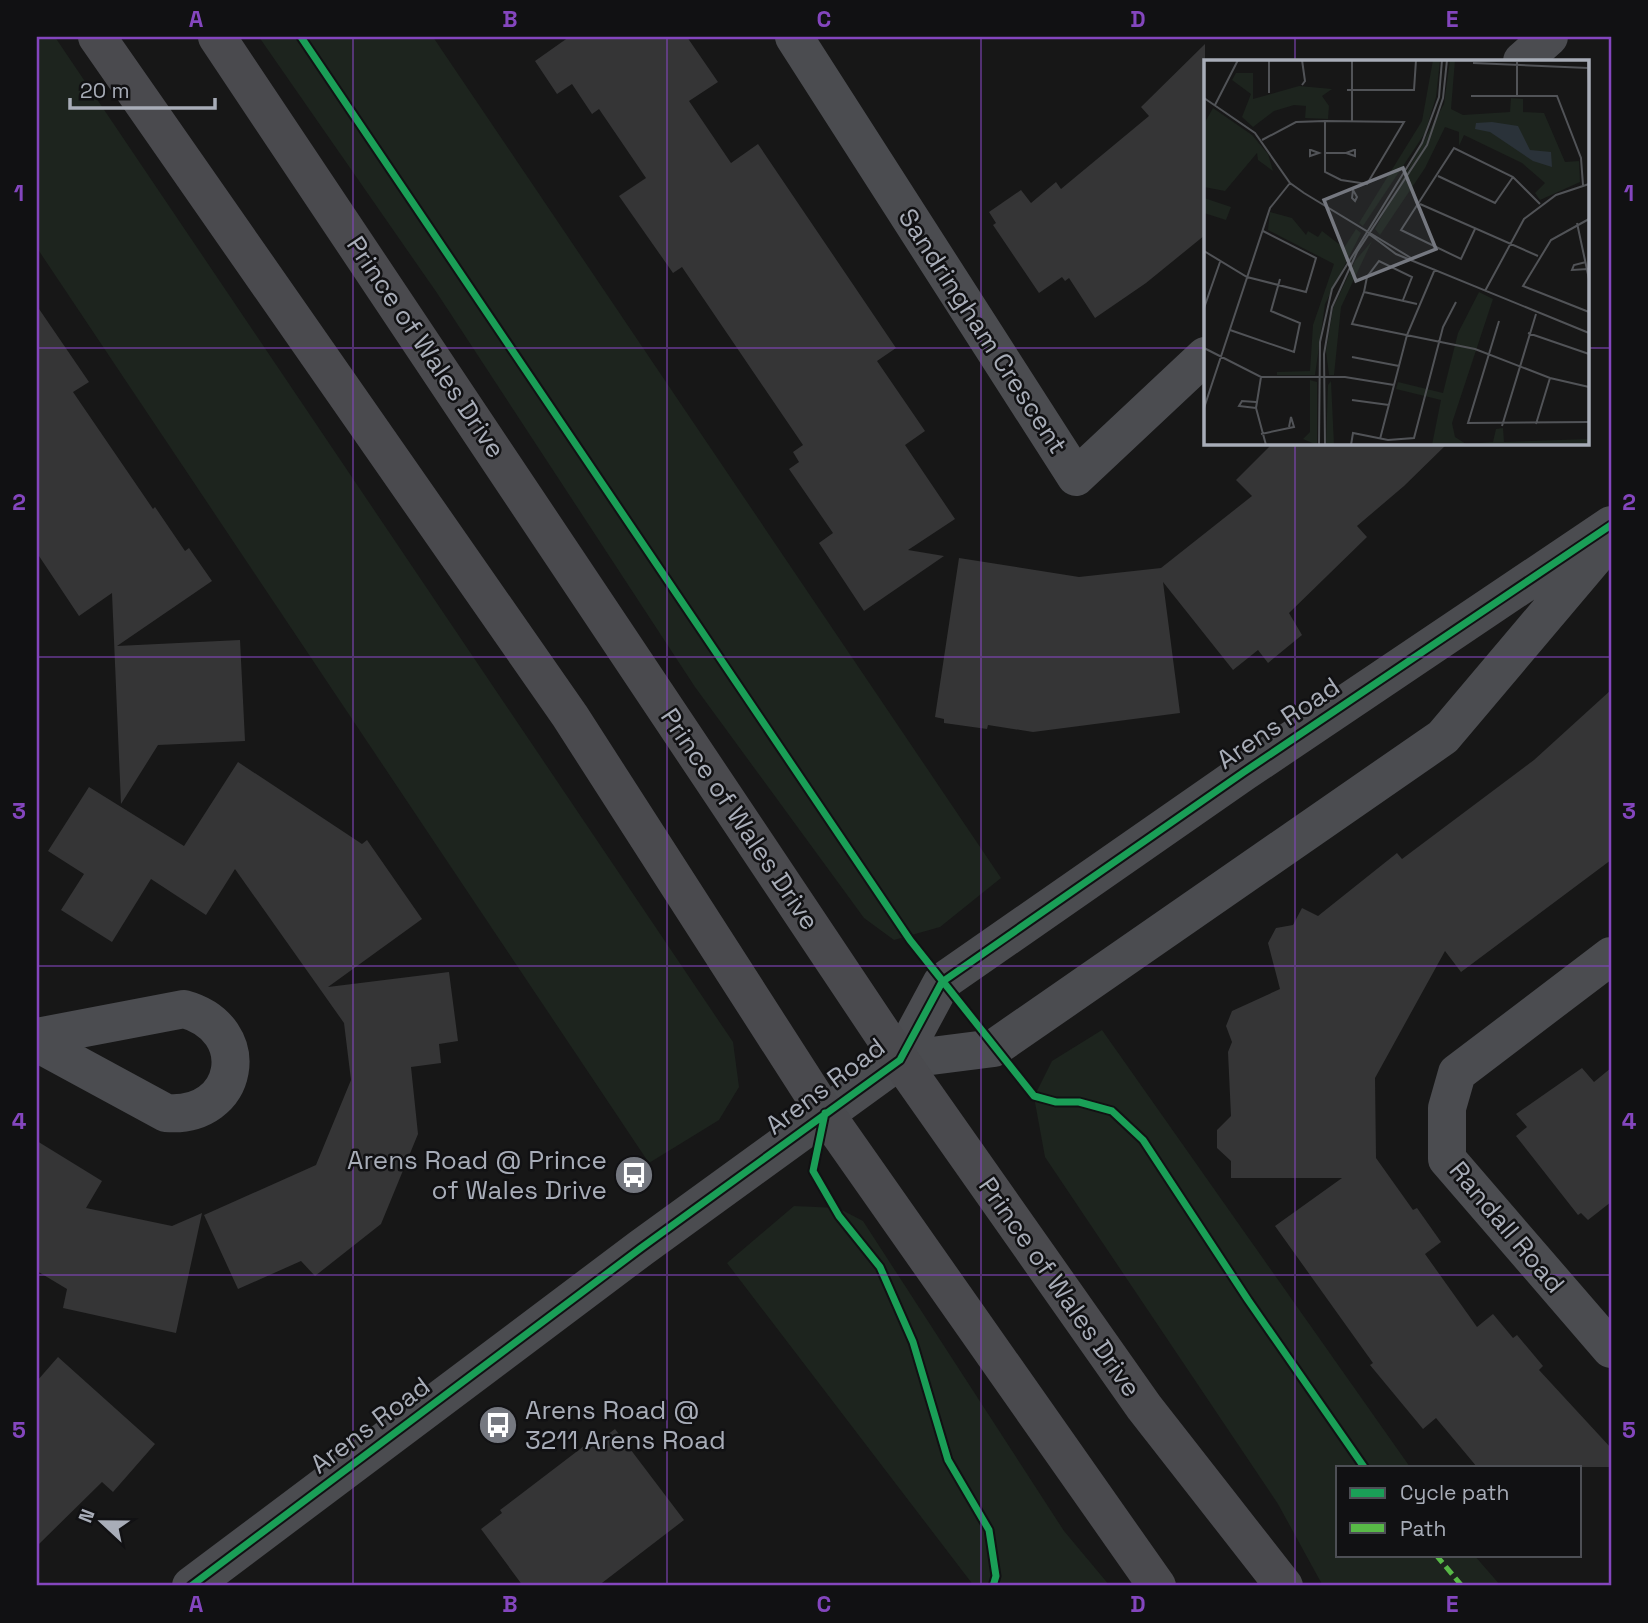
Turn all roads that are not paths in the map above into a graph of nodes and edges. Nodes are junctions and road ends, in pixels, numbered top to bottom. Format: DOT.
graph roads {
  1 [pos="97,37"];
  2 [pos="217,37"];
  3 [pos="794,37"];
  4 [pos="1549,37"];
  5 [pos="1523,60"];
  6 [pos="1204,357"];
  7 [pos="1611,524"];
  8 [pos="1611,537"];
  9 [pos="1611,956"];
  10 [pos="37,1037"];
  11 [pos="37,1043"];
  12 [pos="900,1060"];
  13 [pos="825,1113"];
  14 [pos="1611,1349"];
  15 [pos="191,1586"];
  16 [pos="1157,1586"];
  17 [pos="1284,1586"];
  1 -- 13 [label="main road"];
  2 -- 12 [label="main road, Prince of Wales Drive"];
  3 -- 6 [label="street, Sandringham Crescent"];
  4 -- 5 [label="street"];
  7 -- 12 [label="street, Arens Road"];
  8 -- 12 [label="street, Arens Road"];
  9 -- 14 [label="street, Randall Road"];
  10 -- 11 [label="street"];
  12 -- 13 [label="street, Arens Road"];
  12 -- 17 [label="main road, Prince of Wales Drive"];
  13 -- 15 [label="street, Arens Road"];
  13 -- 16 [label="main road"];
}
